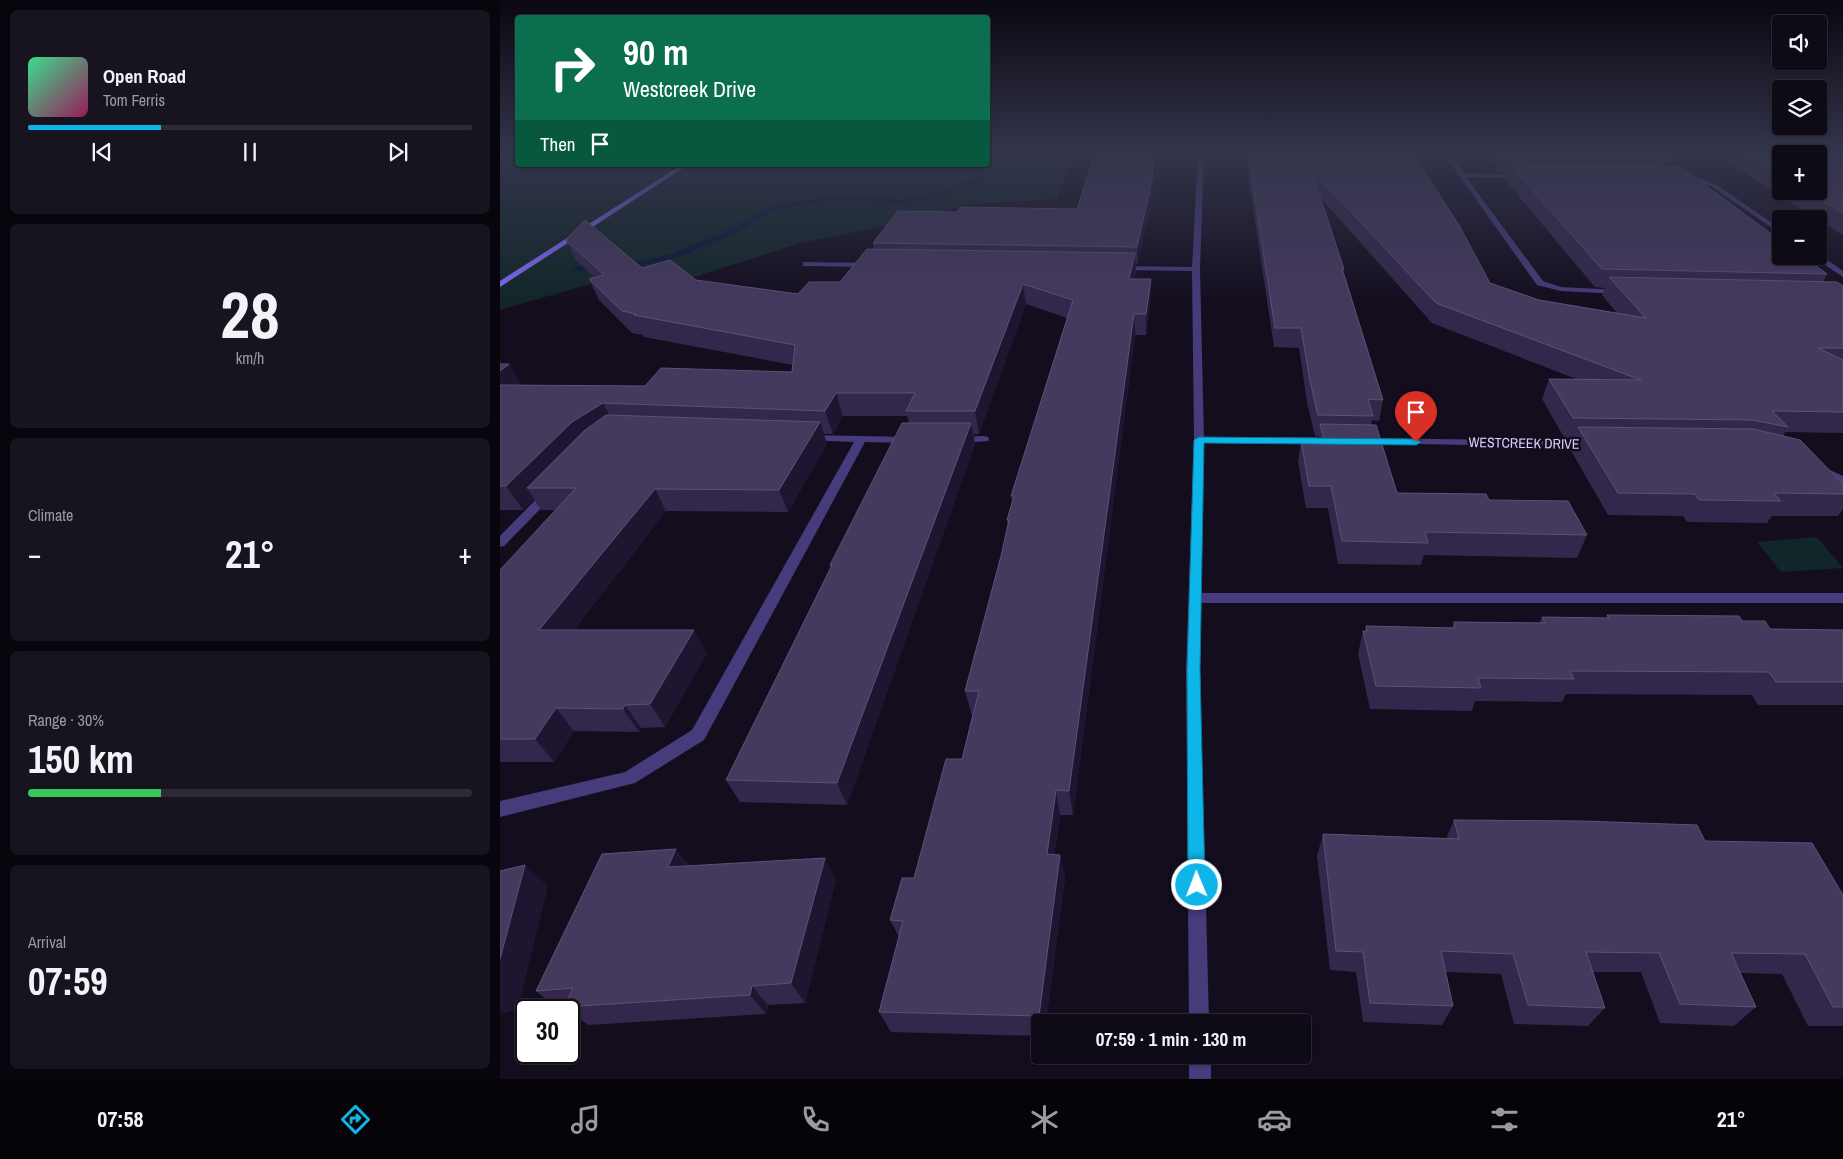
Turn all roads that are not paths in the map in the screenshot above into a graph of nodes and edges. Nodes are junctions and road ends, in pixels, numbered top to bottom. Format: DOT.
graph roads {
  1 [pos="627,203"];
  2 [pos="1199,203"];
  3 [pos="1482,203"];
  4 [pos="1740,203"];
  5 [pos="1772,226"];
  6 [pos="806,264"];
  7 [pos="1827,264"];
  8 [pos="876,265"];
  9 [pos="1106,268"];
  10 [pos="1196,269"];
  11 [pos="1843,275"];
  12 [pos="500,286"];
  13 [pos="1626,292"];
  14 [pos="802,438"];
  15 [pos="860,440"];
  16 [pos="918,440"];
  17 [pos="946,440"];
  18 [pos="984,440"];
  19 [pos="1199,440"];
  20 [pos="1332,441"];
  21 [pos="1350,441"];
  22 [pos="1594,444"];
  23 [pos="1809,463"];
  24 [pos="1843,481"];
  25 [pos="558,483"];
  26 [pos="500,543"];
  27 [pos="1196,598"];
  28 [pos="1843,598"];
  29 [pos="500,809"];
  30 [pos="1199,1014"];
  31 [pos="1200,1064"];
  32 [pos="1200,1079"];
  1 -- 12 [label="main road"];
  2 -- 10 [label="street"];
  3 -- 13 [label="street"];
  4 -- 5 [label="street"];
  6 -- 8 [label="street"];
  7 -- 11 [label="street"];
  9 -- 10 [label="street"];
  10 -- 19 [label="street"];
  14 -- 15 [label="street"];
  15 -- 16 [label="street"];
  15 -- 29 [label="street"];
  17 -- 18 [label="street"];
  19 -- 20 [label="street"];
  19 -- 27 [label="street"];
  21 -- 22 [label="street, WESTCREEK DRIVE"];
  23 -- 24 [label="street"];
  25 -- 26 [label="street"];
  27 -- 28 [label="street"];
  27 -- 30 [label="street"];
  31 -- 32 [label="street"];
}
